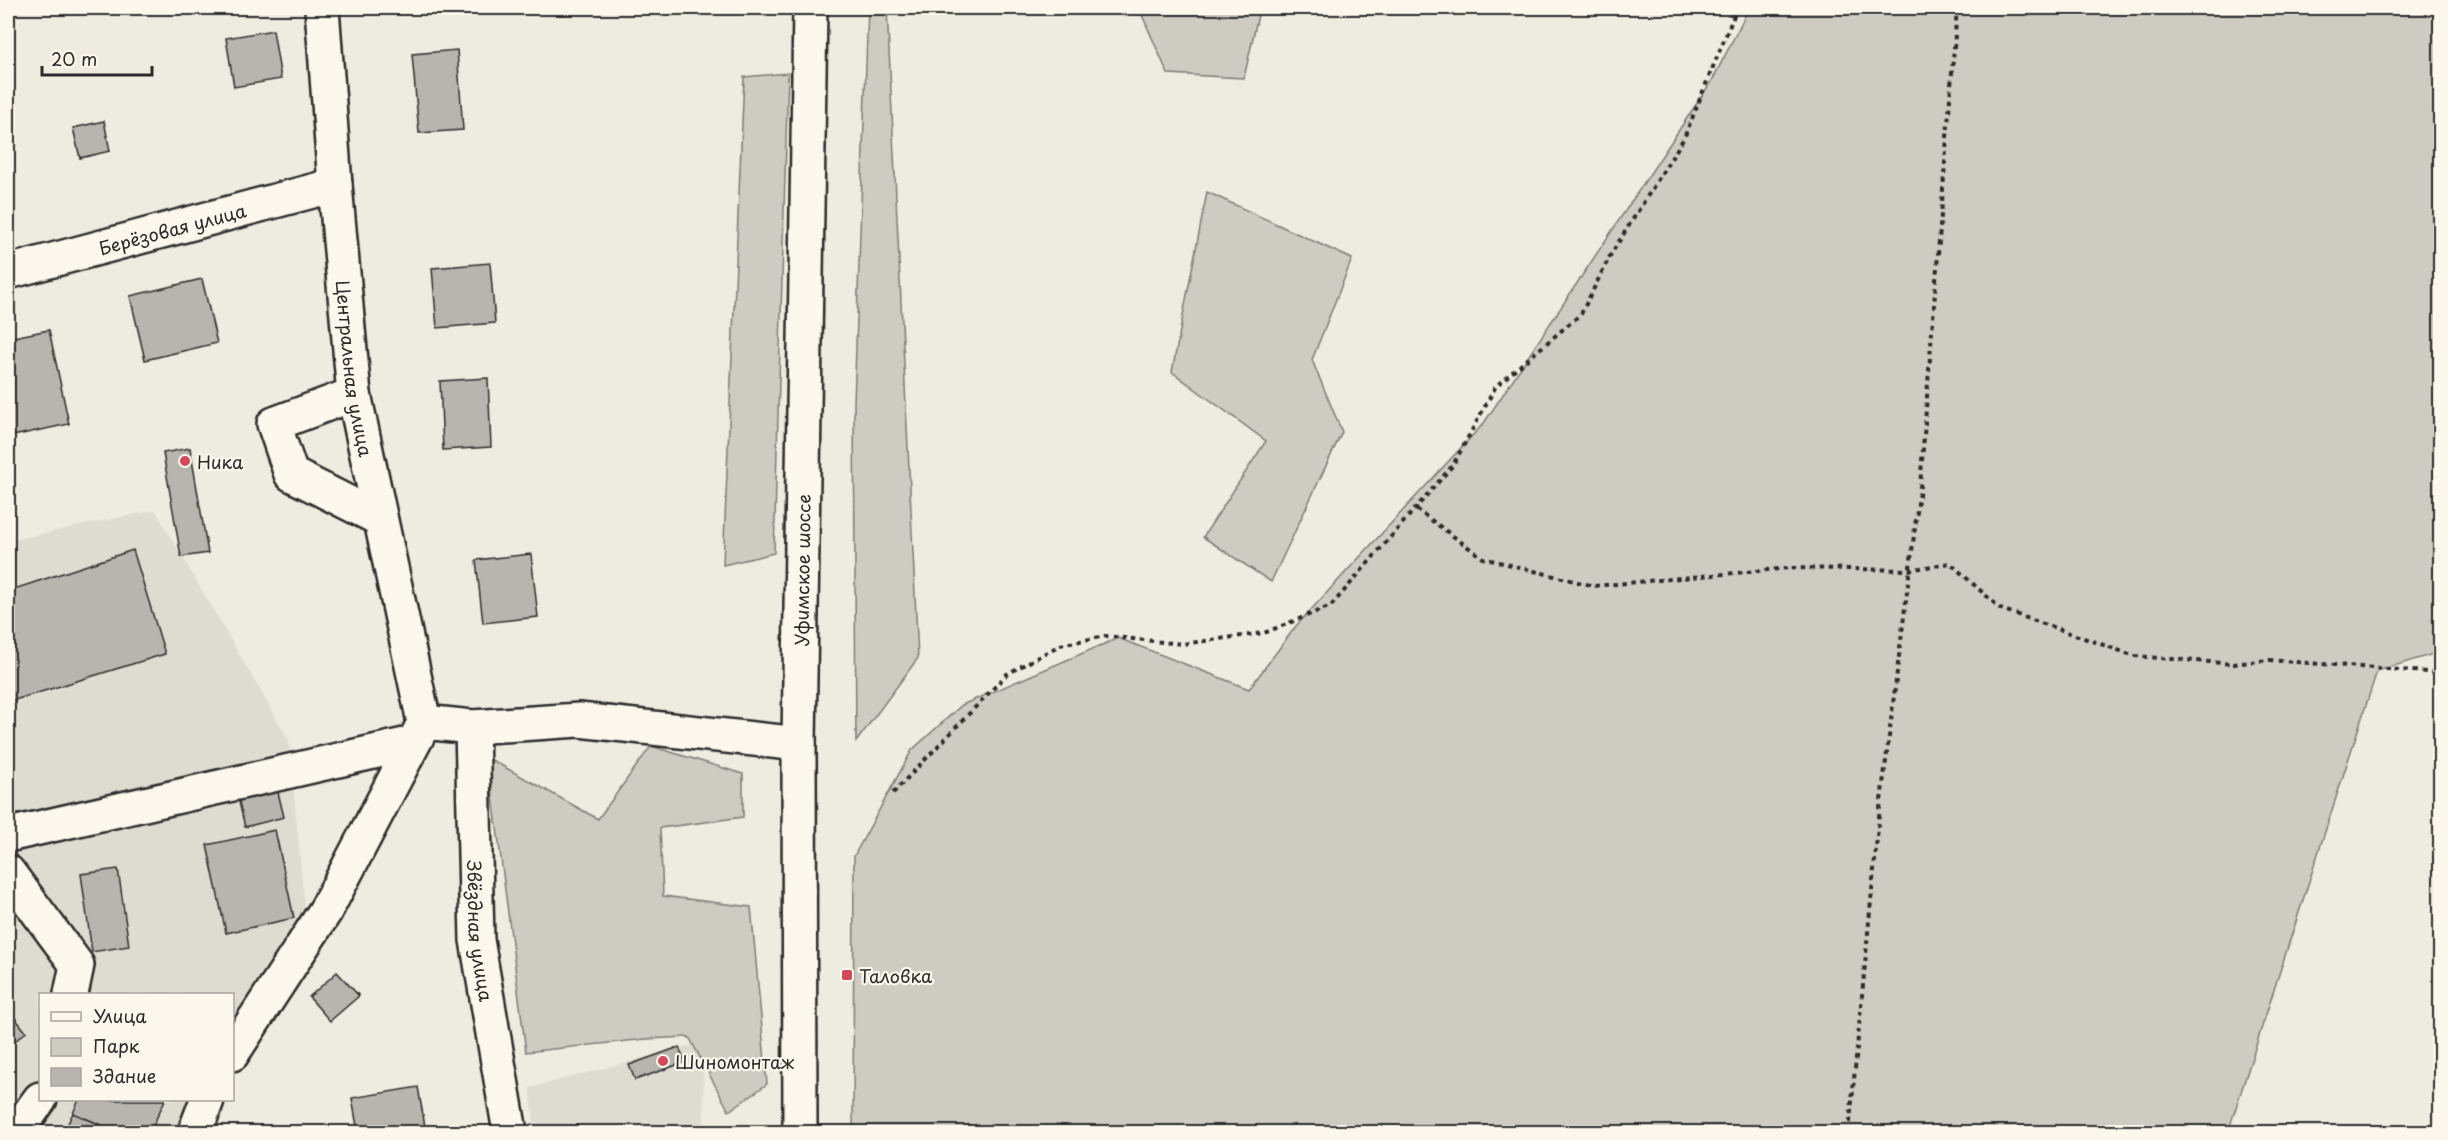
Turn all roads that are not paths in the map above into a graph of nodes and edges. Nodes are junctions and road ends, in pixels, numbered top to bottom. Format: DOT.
graph roads {
  1 [pos="322,8"];
  2 [pos="810,8"];
  3 [pos="335,185"];
  4 [pos="8,272"];
  5 [pos="354,394"];
  6 [pos="380,519"];
  7 [pos="472,727"];
  8 [pos="419,733"];
  9 [pos="799,744"];
  10 [pos="8,835"];
  11 [pos="8,873"];
  12 [pos="70,993"];
  13 [pos="234,1051"];
  14 [pos="39,1100"];
  15 [pos="207,1101"];
  16 [pos="16,1132"];
  17 [pos="195,1132"];
  18 [pos="510,1132"];
  19 [pos="800,1132"];
  1 -- 3 [label="street, Центральная улица"];
  2 -- 9 [label="street, Уфимское шоссе"];
  3 -- 4 [label="street, Берёзовая улица"];
  3 -- 5 [label="street, Центральная улица"];
  5 -- 6 [label="street, Центральная улица"];
  5 -- 6 [label="street"];
  6 -- 8 [label="street, Центральная улица"];
  7 -- 8 [label="street"];
  7 -- 9 [label="street"];
  7 -- 18 [label="street, Звёздная улица"];
  8 -- 10 [label="street"];
  8 -- 13 [label="street"];
  9 -- 19 [label="street, Уфимское шоссе"];
  11 -- 12 [label="street"];
  14 -- 16 [label="street"];
  15 -- 17 [label="street"];
}
